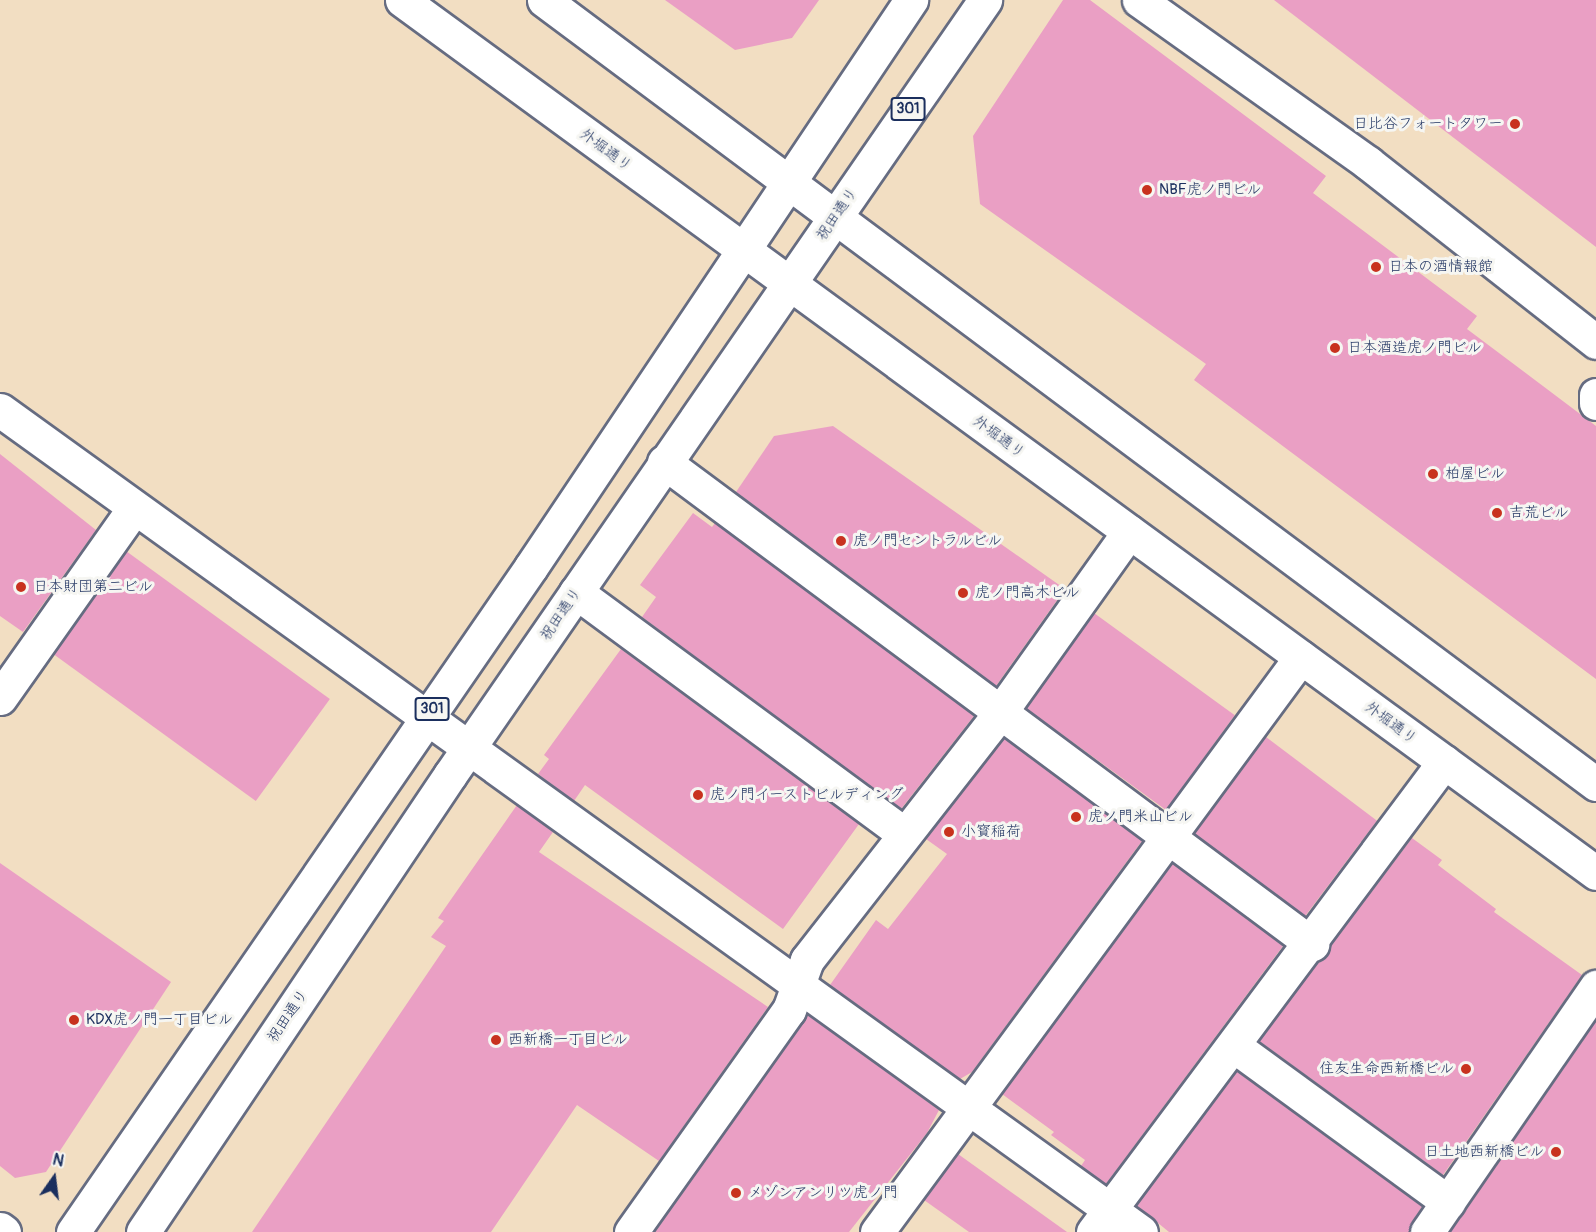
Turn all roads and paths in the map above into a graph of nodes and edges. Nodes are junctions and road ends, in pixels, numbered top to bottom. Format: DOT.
graph roads {
  1 [pos="402,0"];
  2 [pos="544,0"];
  3 [pos="911,0"];
  4 [pos="985,0"];
  5 [pos="1139,0"];
  6 [pos="786,183"];
  7 [pos="834,219"];
  8 [pos="742,250"];
  9 [pos="789,282"];
  10 [pos="1596,342"];
  11 [pos="1596,395"];
  12 [pos="1596,403"];
  13 [pos="0,410"];
  14 [pos="664,462"];
  15 [pos="134,508"];
  16 [pos="1129,532"];
  17 [pos="576,592"];
  18 [pos="1301,657"];
  19 [pos="0,698"];
  20 [pos="999,714"];
  21 [pos="426,717"];
  22 [pos="469,748"];
  23 [pos="1444,762"];
  24 [pos="1596,784"];
  25 [pos="904,834"];
  26 [pos="1167,838"];
  27 [pos="1596,873"];
  28 [pos="1312,944"];
  29 [pos="798,984"];
  30 [pos="1596,987"];
  31 [pos="1234,1046"];
  32 [pos="968,1106"];
  33 [pos="1448,1202"];
  34 [pos="1102,1221"];
  35 [pos="0,1229"];
  36 [pos="4,1232"];
  37 [pos="73,1232"];
  38 [pos="143,1232"];
  39 [pos="631,1232"];
  40 [pos="877,1232"];
  41 [pos="1141,1232"];
  42 [pos="1427,1232"];
  1 -- 8 [label="main road, 外堀通り"];
  2 -- 6 [label="main road"];
  3 -- 6 [label="main road, 301"];
  4 -- 7 [label="main road, 祝田通り / 301"];
  5 -- 10 [label="main road"];
  6 -- 7 [label="main road"];
  6 -- 8 [label="main road, 301"];
  7 -- 9 [label="main road, 祝田通り / 301"];
  7 -- 24 [label="main road"];
  8 -- 9 [label="main road, 外堀通り"];
  8 -- 21 [label="main road, 301"];
  9 -- 14 [label="main road, 祝田通り / 301"];
  9 -- 16 [label="main road, 外堀通り"];
  11 -- 12 [label="main road"];
  13 -- 15 [label="main road"];
  14 -- 17 [label="main road, 祝田通り / 301"];
  14 -- 20 [label="main road"];
  15 -- 19 [label="main road"];
  15 -- 21 [label="main road"];
  16 -- 18 [label="main road, 外堀通り"];
  16 -- 20 [label="main road"];
  17 -- 22 [label="main road, 祝田通り / 301"];
  17 -- 25 [label="main road"];
  18 -- 23 [label="main road, 外堀通り"];
  18 -- 26 [label="main road"];
  20 -- 25 [label="main road"];
  20 -- 26 [label="main road"];
  21 -- 22 [label="main road"];
  21 -- 37 [label="main road, 301"];
  22 -- 29 [label="main road"];
  22 -- 38 [label="main road, 祝田通り / 301"];
  23 -- 27 [label="main road, 外堀通り"];
  23 -- 28 [label="main road"];
  25 -- 29 [label="main road"];
  26 -- 28 [label="main road"];
  26 -- 32 [label="main road"];
  28 -- 31 [label="main road"];
  29 -- 32 [label="main road"];
  29 -- 39 [label="main road"];
  30 -- 33 [label="main road"];
  31 -- 33 [label="main road"];
  31 -- 34 [label="main road"];
  32 -- 34 [label="main road"];
  32 -- 40 [label="main road"];
  33 -- 42 [label="main road"];
  34 -- 41 [label="main road"];
  35 -- 36 [label="main road"];
}
